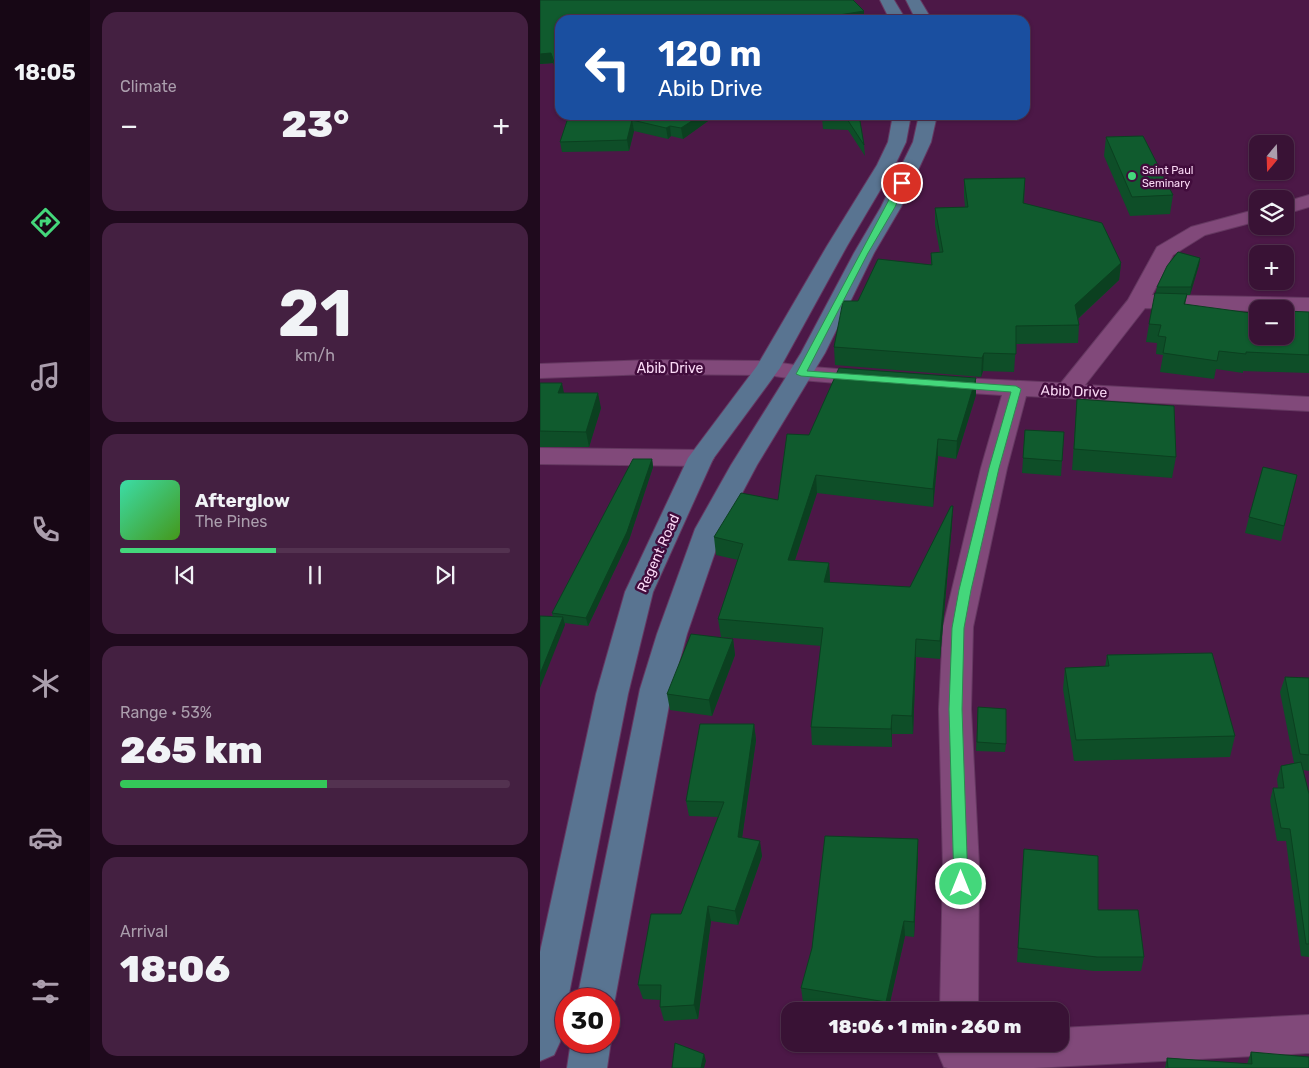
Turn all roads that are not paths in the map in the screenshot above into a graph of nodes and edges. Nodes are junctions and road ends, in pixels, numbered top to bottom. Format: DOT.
graph roads {
  1 [pos="887,0"];
  2 [pos="913,0"];
  3 [pos="895,15"];
  4 [pos="921,15"];
  5 [pos="901,120"];
  6 [pos="927,120"];
  7 [pos="1309,201"];
  8 [pos="1294,205"];
  9 [pos="1249,217"];
  10 [pos="1138,302"];
  11 [pos="1309,304"];
  12 [pos="768,368"];
  13 [pos="540,371"];
  14 [pos="801,374"];
  15 [pos="892,380"];
  16 [pos="920,382"];
  17 [pos="1016,389"];
  18 [pos="1068,390"];
  19 [pos="1309,404"];
  20 [pos="540,456"];
  21 [pos="701,458"];
  22 [pos="620,869"];
  23 [pos="576,870"];
  24 [pos="547,971"];
  25 [pos="598,988"];
  26 [pos="959,1002"];
  27 [pos="1309,1034"];
  28 [pos="540,1042"];
  29 [pos="590,1053"];
  30 [pos="958,1055"];
  31 [pos="588,1068"];
  1 -- 3 [label="main road"];
  2 -- 4 [label="main road"];
  5 -- 12 [label="main road, Regent Road"];
  6 -- 14 [label="main road"];
  7 -- 8 [label="street"];
  9 -- 10 [label="street"];
  10 -- 11 [label="street"];
  10 -- 18 [label="street"];
  12 -- 13 [label="street, Abib Drive"];
  12 -- 14 [label="street, Abib Drive"];
  12 -- 21 [label="main road, Regent Road"];
  14 -- 15 [label="street, Abib Drive"];
  14 -- 22 [label="main road"];
  16 -- 17 [label="street, Abib Drive"];
  17 -- 18 [label="street, Abib Drive"];
  17 -- 26 [label="street"];
  18 -- 19 [label="street, Abib Drive"];
  20 -- 21 [label="street"];
  21 -- 23 [label="main road, Regent Road"];
  22 -- 23 [label="main road"];
  22 -- 25 [label="main road"];
  23 -- 24 [label="main road, Regent Road"];
  24 -- 28 [label="main road, Regent Road"];
  27 -- 30 [label="street"];
  29 -- 31 [label="main road"];
}
